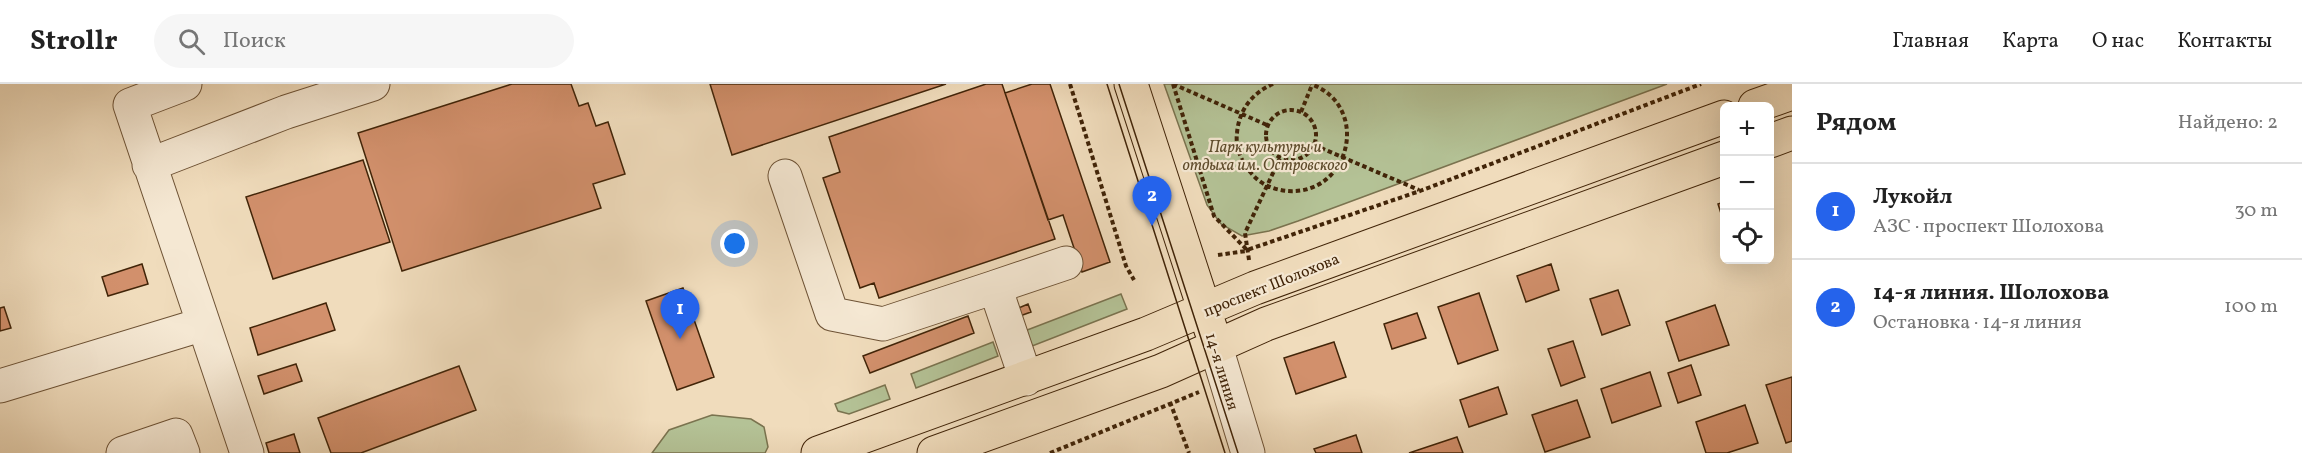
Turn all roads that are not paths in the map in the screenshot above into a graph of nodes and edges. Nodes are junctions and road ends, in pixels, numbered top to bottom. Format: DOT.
graph roads {
  1 [pos="185,84"];
  2 [pos="373,84"];
  3 [pos="1131,84"];
  4 [pos="1792,93"];
  5 [pos="1766,102"];
  6 [pos="1720,119"];
  7 [pos="1792,133"];
  8 [pos="1774,140"];
  9 [pos="1720,160"];
  10 [pos="149,165"];
  11 [pos="785,176"];
  12 [pos="1066,263"];
  13 [pos="995,287"];
  14 [pos="1204,311"];
  15 [pos="206,331"];
  16 [pos="1216,347"];
  17 [pos="1026,379"];
  18 [pos="0,386"];
  19 [pos="123,453"];
  20 [pos="183,453"];
  21 [pos="247,453"];
  22 [pos="818,453"];
  23 [pos="934,453"];
  24 [pos="1248,453"];
  1 -- 10 [label="street"];
  2 -- 10 [label="street"];
  3 -- 14 [label="main road, 14-я линия"];
  4 -- 5 [label="main road"];
  6 -- 14 [label="main road, проспект Шолохова"];
  7 -- 8 [label="main road"];
  9 -- 16 [label="main road"];
  10 -- 15 [label="street"];
  11 -- 13 [label="street"];
  12 -- 13 [label="street"];
  13 -- 17 [label="street"];
  14 -- 16 [label="main road, 14-я линия"];
  14 -- 17 [label="main road, проспект Шолохова"];
  15 -- 18 [label="street"];
  15 -- 21 [label="street"];
  16 -- 23 [label="main road"];
  16 -- 24 [label="street, 14-я линия"];
  17 -- 22 [label="main road, проспект Шолохова"];
  19 -- 20 [label="street"];
}
